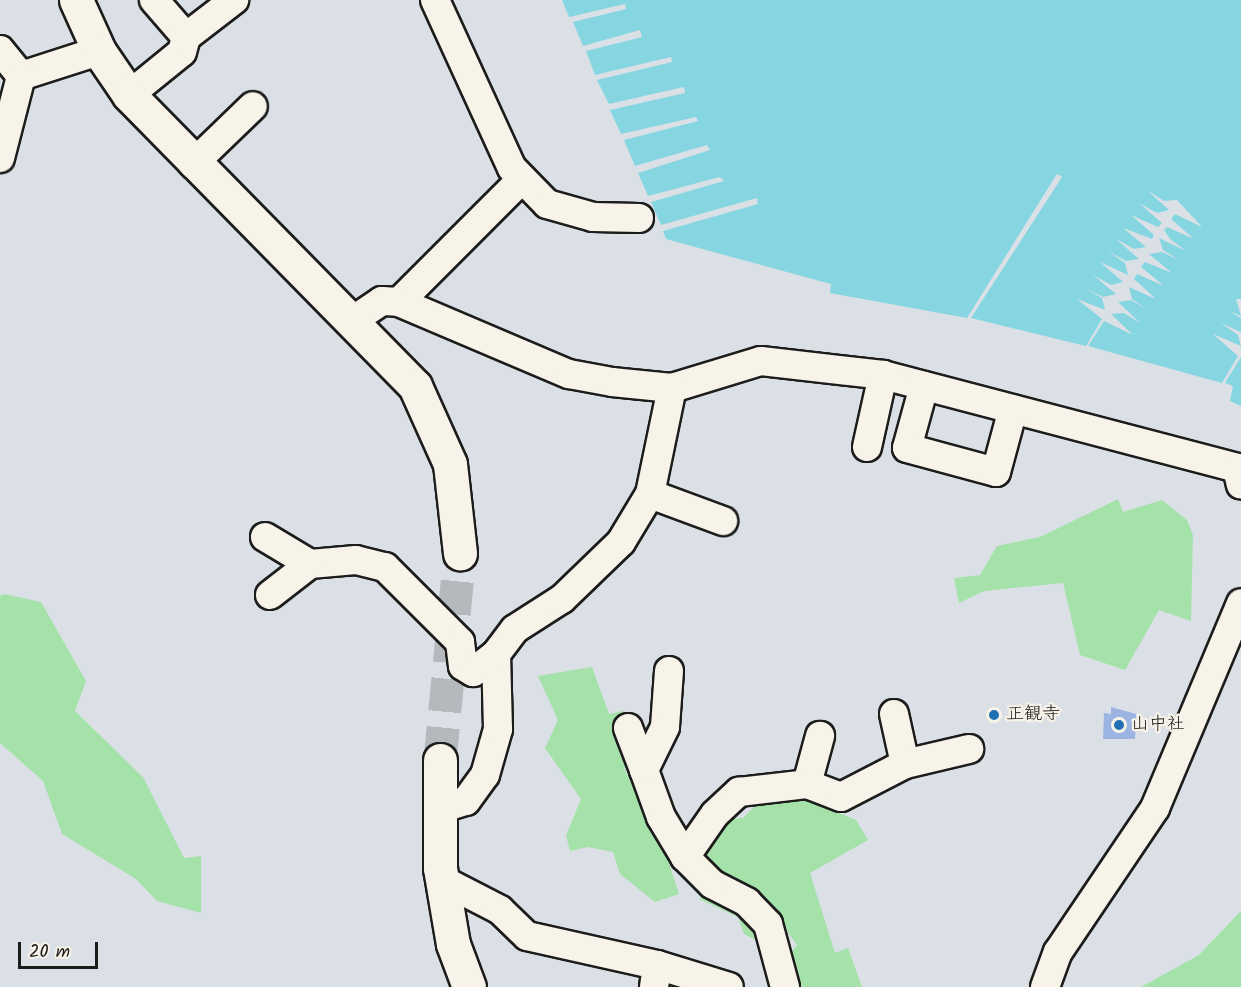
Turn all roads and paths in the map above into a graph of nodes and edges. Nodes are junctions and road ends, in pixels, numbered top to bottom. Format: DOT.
graph roads {
  1 [pos="76,0"];
  2 [pos="154,0"];
  3 [pos="234,0"];
  4 [pos="435,0"];
  5 [pos="186,37"];
  6 [pos="0,50"];
  7 [pos="99,51"];
  8 [pos="21,76"];
  9 [pos="129,95"];
  10 [pos="253,106"];
  11 [pos="0,158"];
  12 [pos="193,164"];
  13 [pos="522,179"];
  14 [pos="639,218"];
  15 [pos="399,302"];
  16 [pos="355,319"];
  17 [pos="883,375"];
  18 [pos="924,386"];
  19 [pos="672,388"];
  20 [pos="1013,409"];
  21 [pos="867,447"];
  22 [pos="1241,485"];
  23 [pos="650,494"];
  24 [pos="723,521"];
  25 [pos="265,537"];
  26 [pos="460,553"];
  27 [pos="310,564"];
  28 [pos="270,595"];
  29 [pos="1241,603"];
  30 [pos="496,654"];
  31 [pos="669,671"];
  32 [pos="894,714"];
  33 [pos="628,728"];
  34 [pos="820,736"];
  35 [pos="969,749"];
  36 [pos="440,760"];
  37 [pos="905,764"];
  38 [pos="644,770"];
  39 [pos="807,784"];
  40 [pos="439,809"];
  41 [pos="685,857"];
  42 [pos="442,880"];
  43 [pos="655,976"];
  44 [pos="470,987"];
  45 [pos="729,987"];
  46 [pos="785,987"];
  47 [pos="1045,987"];
  1 -- 7 [label="street"];
  2 -- 5 [label="street"];
  3 -- 5 [label="street"];
  4 -- 13 [label="street"];
  5 -- 9 [label="street"];
  6 -- 8 [label="street"];
  7 -- 8 [label="street"];
  7 -- 9 [label="street"];
  8 -- 11 [label="street"];
  9 -- 12 [label="street"];
  10 -- 12 [label="street"];
  12 -- 16 [label="street"];
  13 -- 14 [label="street"];
  13 -- 15 [label="street"];
  15 -- 16 [label="street"];
  15 -- 19 [label="street"];
  16 -- 26 [label="street"];
  17 -- 18 [label="street"];
  17 -- 19 [label="street"];
  17 -- 21 [label="street"];
  18 -- 20 [label="street"];
  18 -- 20 [label="street"];
  19 -- 23 [label="street"];
  20 -- 22 [label="street"];
  23 -- 24 [label="street"];
  23 -- 30 [label="street"];
  25 -- 27 [label="street"];
  27 -- 28 [label="street"];
  27 -- 30 [label="street"];
  29 -- 47 [label="street"];
  30 -- 40 [label="street"];
  31 -- 38 [label="street"];
  32 -- 37 [label="street"];
  33 -- 38 [label="street"];
  34 -- 39 [label="street"];
  35 -- 37 [label="street"];
  36 -- 40 [label="street"];
  37 -- 39 [label="street"];
  38 -- 41 [label="street"];
  39 -- 41 [label="street"];
  40 -- 42 [label="street"];
  41 -- 46 [label="street"];
  42 -- 43 [label="street"];
  42 -- 44 [label="street"];
  43 -- 45 [label="street"];
}
